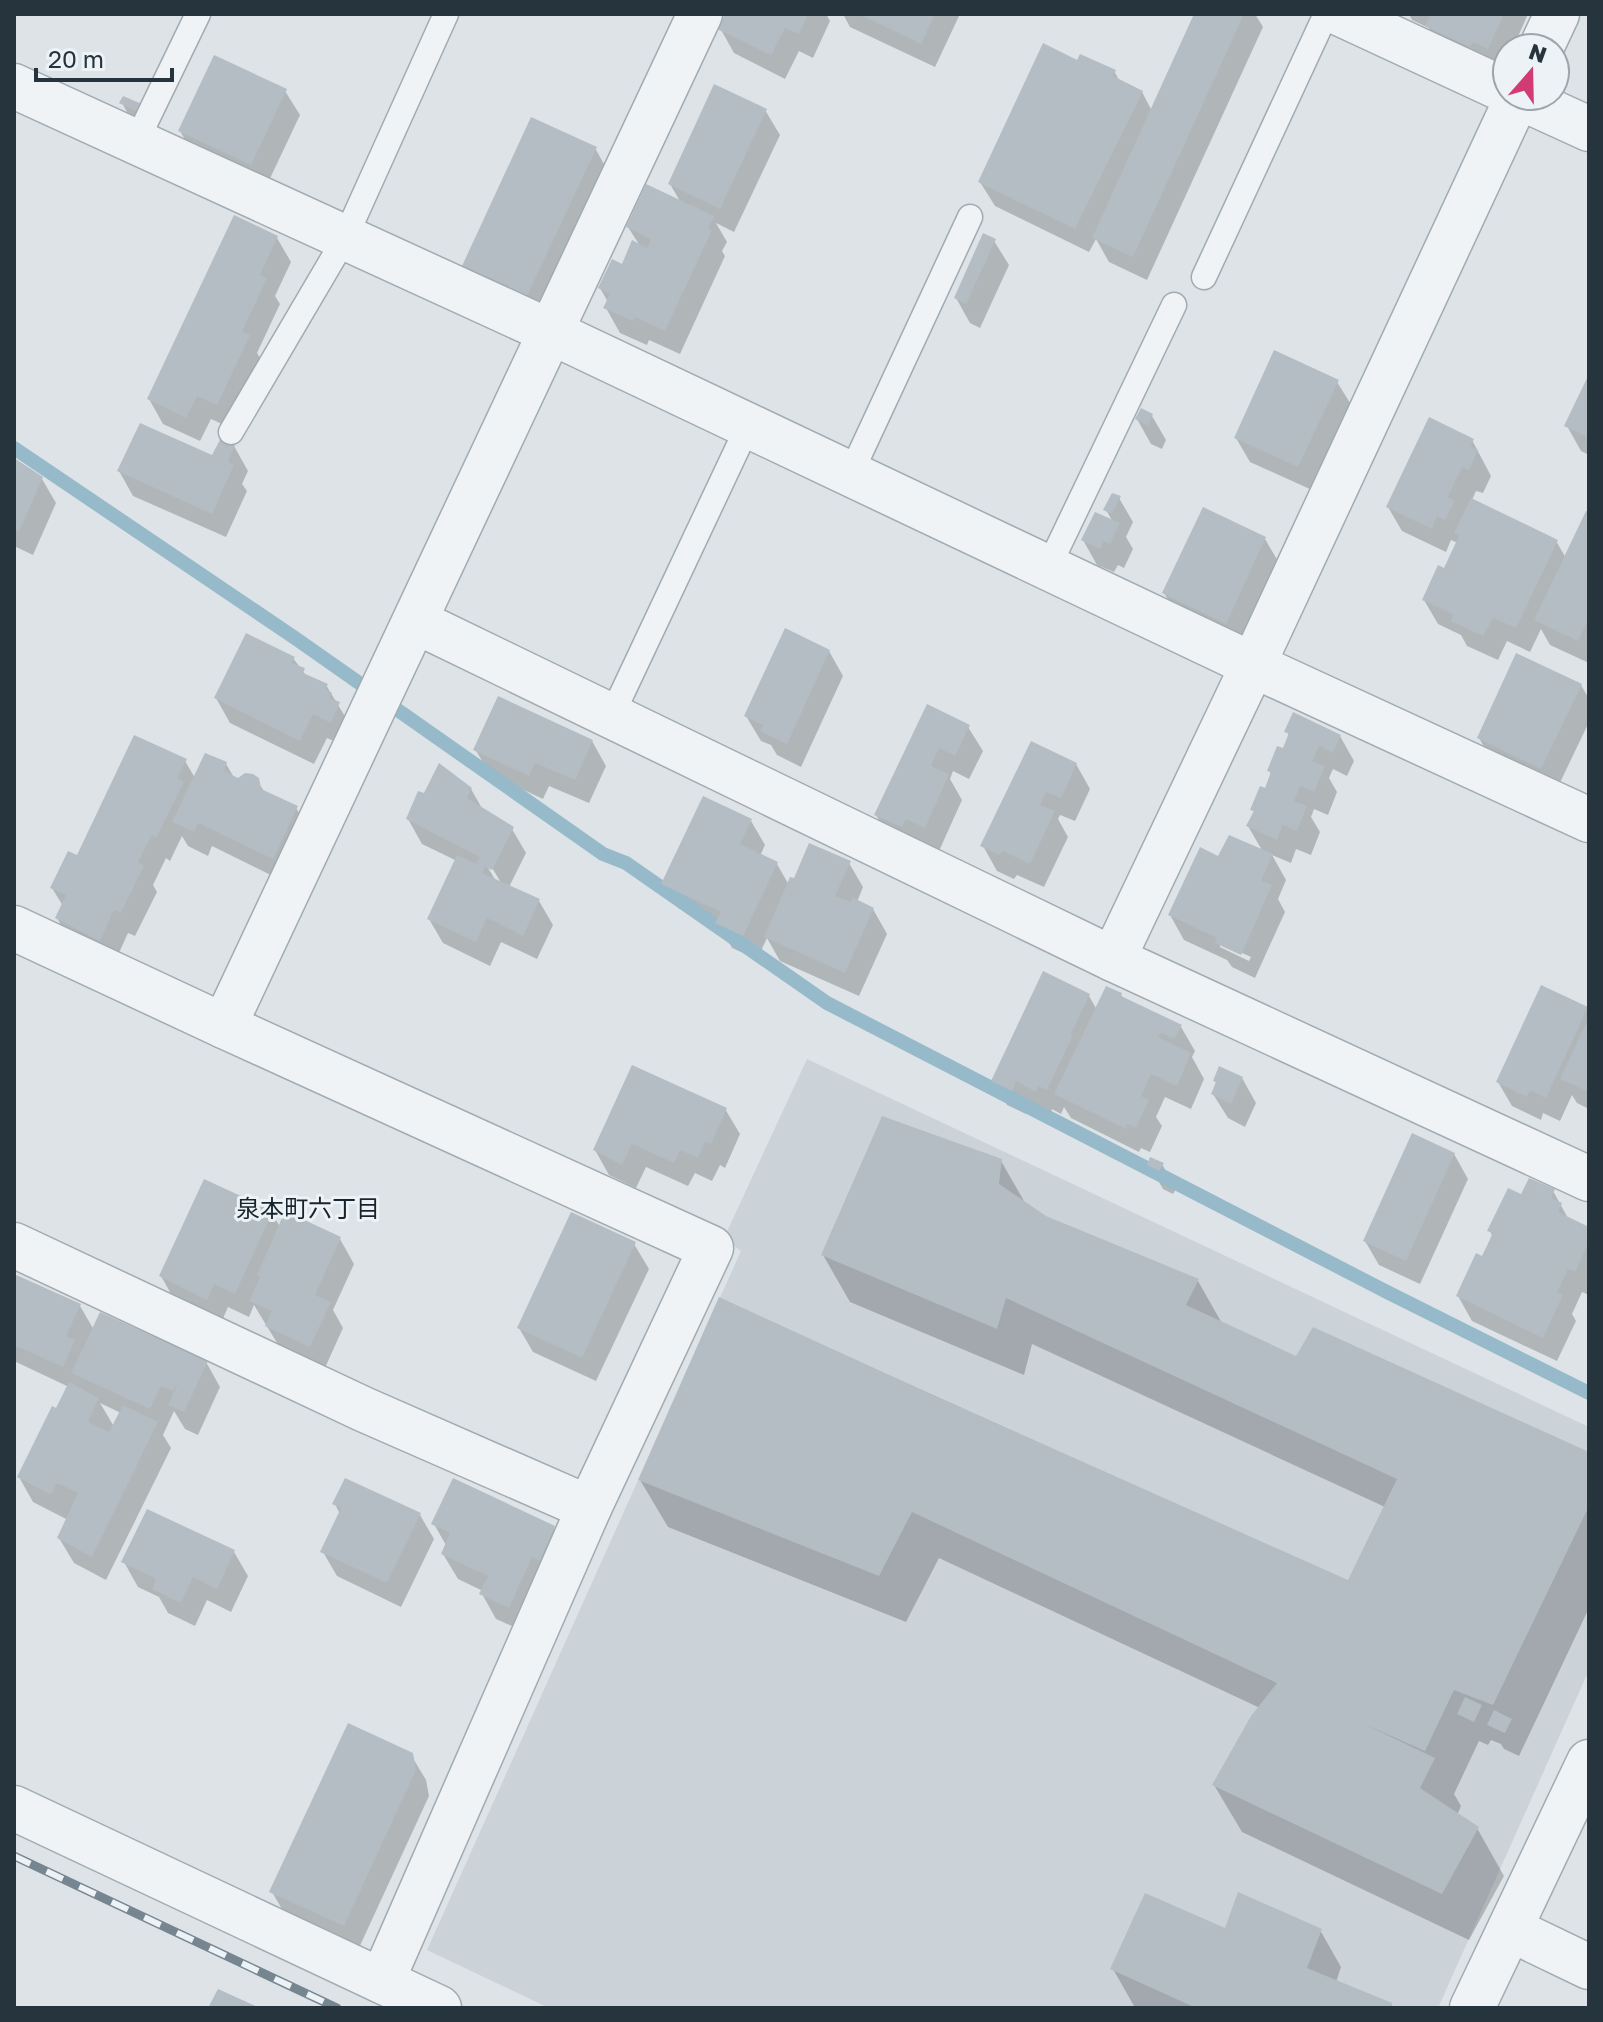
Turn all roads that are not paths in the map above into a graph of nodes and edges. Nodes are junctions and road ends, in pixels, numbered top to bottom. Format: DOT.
graph roads {
  1 [pos="198,14"];
  2 [pos="446,14"];
  3 [pos="700,14"];
  4 [pos="1326,14"];
  5 [pos="1341,14"];
  6 [pos="1491,84"];
  7 [pos="14,86"];
  8 [pos="1511,112"];
  9 [pos="1552,112"];
  10 [pos="1589,129"];
  11 [pos="136,142"];
  12 [pos="970,217"];
  13 [pos="345,238"];
  14 [pos="1204,277"];
  15 [pos="1174,305"];
  16 [pos="551,332"];
  17 [pos="748,426"];
  18 [pos="231,432"];
  19 [pos="850,475"];
  20 [pos="1048,568"];
  21 [pos="415,621"];
  22 [pos="1253,665"];
  23 [pos="611,717"];
  24 [pos="1589,820"];
  25 [pos="14,928"];
  26 [pos="1113,959"];
  27 [pos="224,1026"];
  28 [pos="1589,1179"];
  29 [pos="14,1245"];
  30 [pos="589,1508"];
  31 [pos="1589,1762"];
  32 [pos="14,1808"];
  33 [pos="1510,1929"];
  34 [pos="1589,1967"];
  35 [pos="382,1981"];
  36 [pos="439,2008"];
  37 [pos="1472,2008"];
  1 -- 11 [label="lane"];
  2 -- 13 [label="lane"];
  3 -- 16 [label="street"];
  4 -- 14 [label="lane"];
  5 -- 6 [label="street"];
  7 -- 11 [label="street"];
  8 -- 22 [label="street"];
  9 -- 10 [label="street"];
  11 -- 13 [label="street"];
  12 -- 19 [label="lane"];
  13 -- 16 [label="street"];
  13 -- 18 [label="lane"];
  15 -- 20 [label="lane"];
  16 -- 17 [label="street"];
  16 -- 21 [label="street"];
  17 -- 19 [label="street"];
  17 -- 23 [label="lane"];
  19 -- 20 [label="street"];
  20 -- 22 [label="street"];
  21 -- 23 [label="street"];
  21 -- 27 [label="street"];
  22 -- 24 [label="street"];
  22 -- 26 [label="street"];
  23 -- 26 [label="street"];
  25 -- 27 [label="street"];
  26 -- 28 [label="street"];
  27 -- 30 [label="street"];
  29 -- 30 [label="street"];
  30 -- 35 [label="street"];
  31 -- 33 [label="street"];
  32 -- 35 [label="street"];
  33 -- 34 [label="street"];
  33 -- 37 [label="street"];
  35 -- 36 [label="street"];
}
